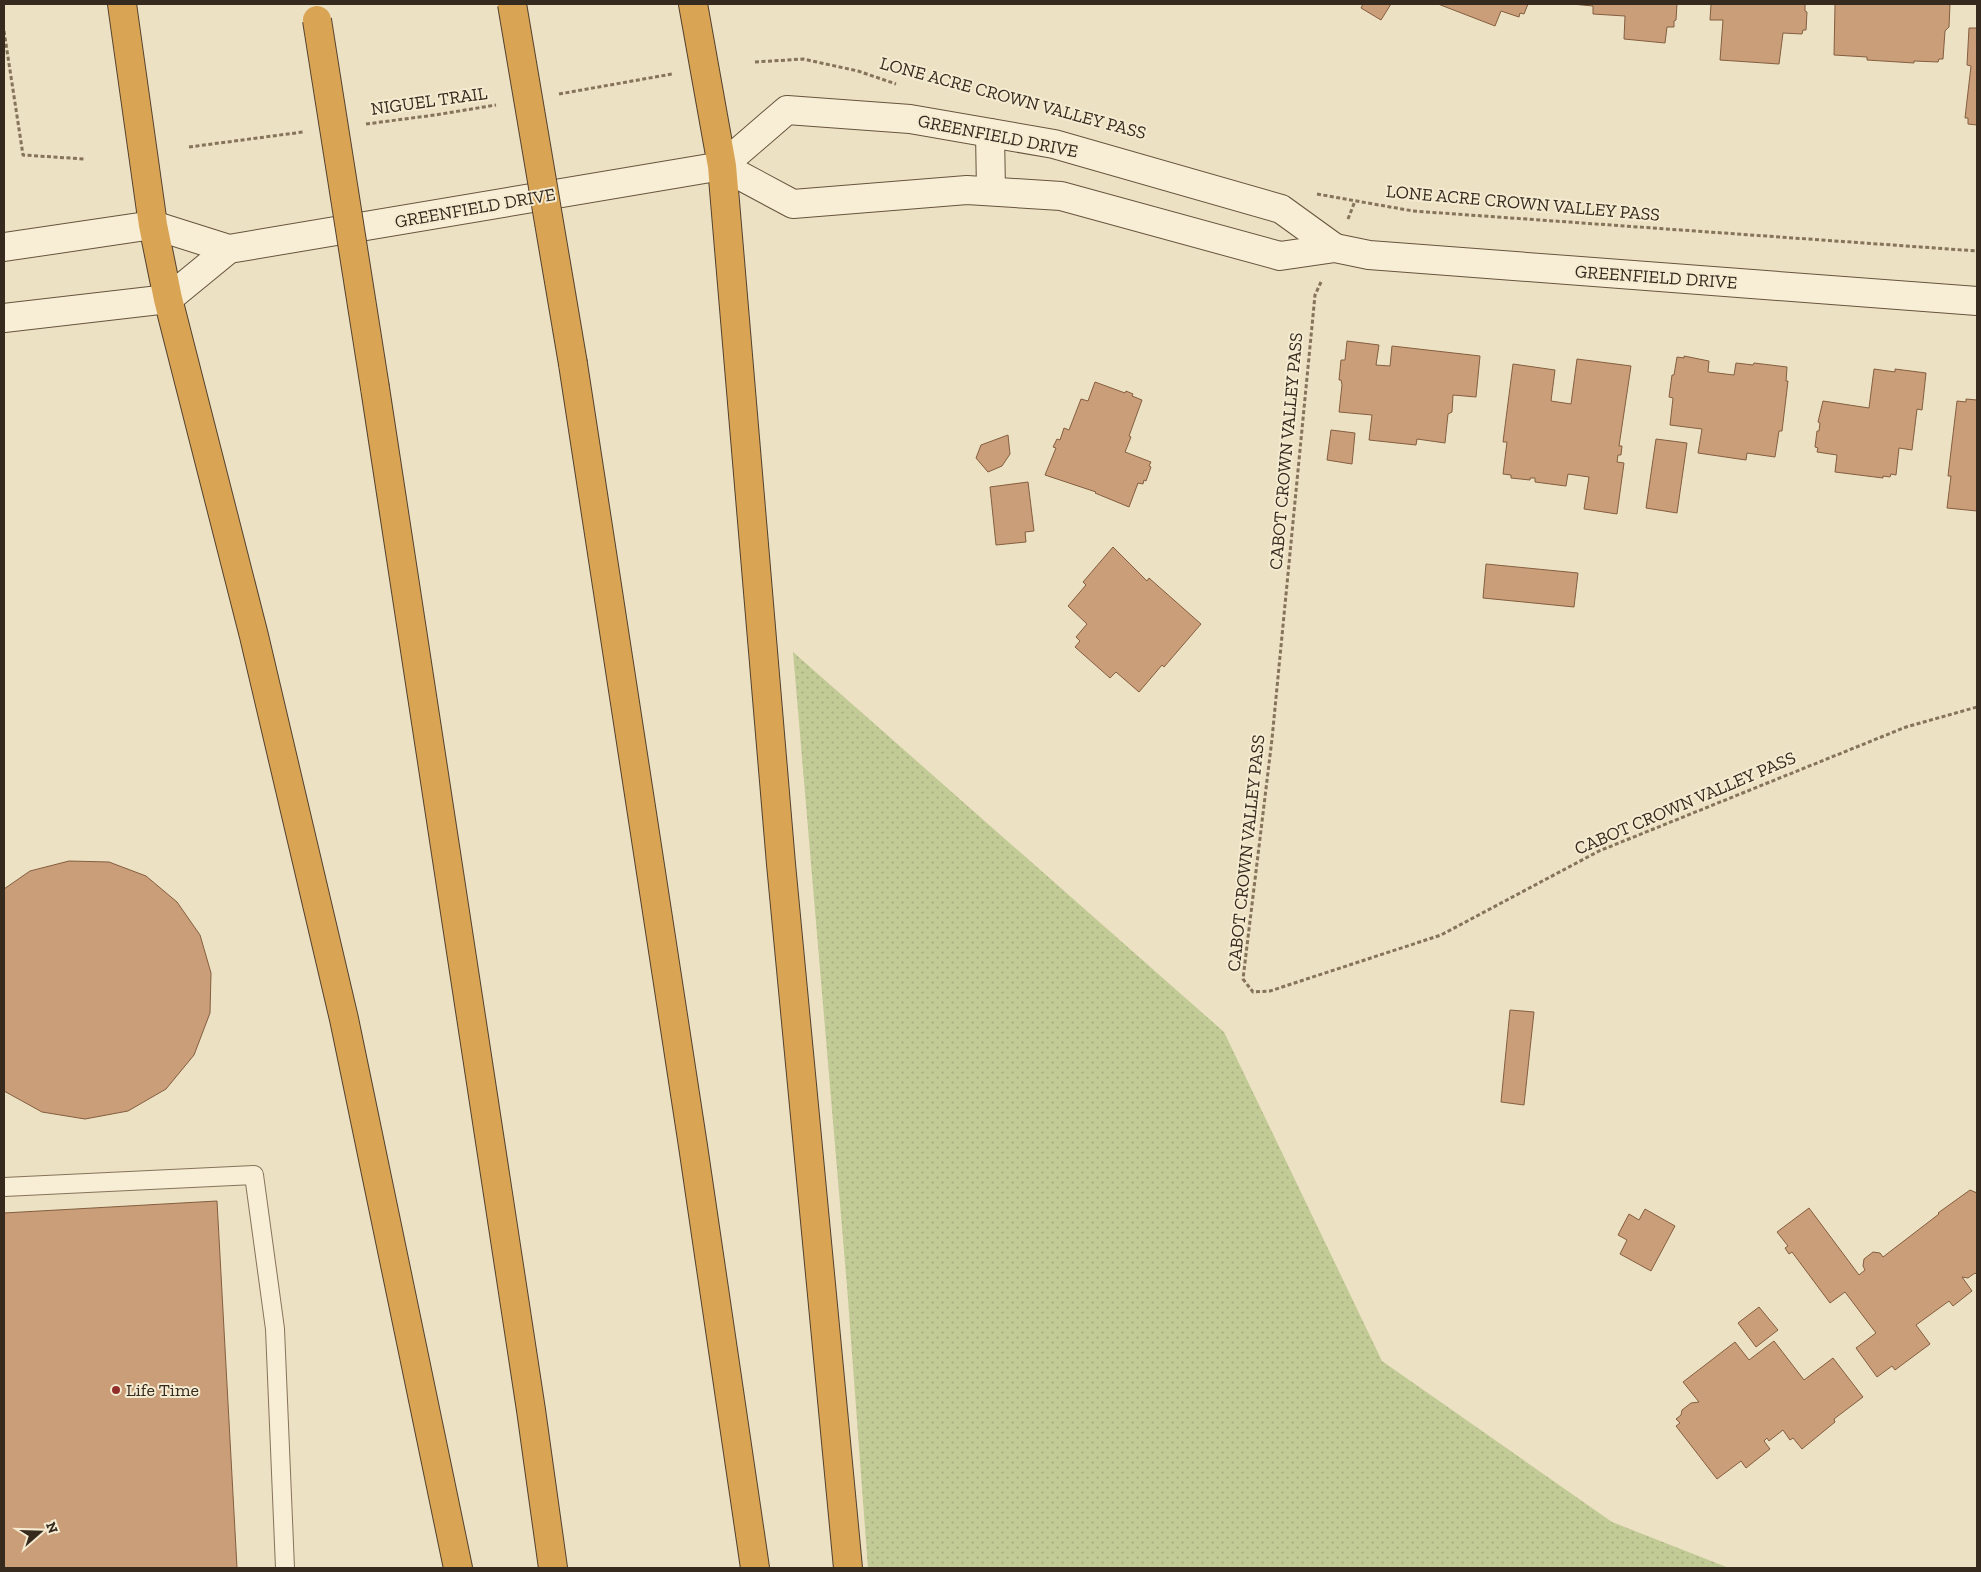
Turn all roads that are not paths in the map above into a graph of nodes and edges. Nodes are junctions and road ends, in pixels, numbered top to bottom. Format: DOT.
graph roads {
  1 [pos="122,4"];
  2 [pos="512,4"];
  3 [pos="693,4"];
  4 [pos="316,12"];
  5 [pos="990,133"];
  6 [pos="722,166"];
  7 [pos="991,190"];
  8 [pos="153,225"];
  9 [pos="4,246"];
  10 [pos="1335,248"];
  11 [pos="229,249"];
  12 [pos="168,298"];
  13 [pos="1977,301"];
  14 [pos="4,318"];
  15 [pos="4,1187"];
  16 [pos="285,1568"];
  17 [pos="458,1568"];
  18 [pos="553,1568"];
  19 [pos="755,1568"];
  20 [pos="848,1568"];
  1 -- 8 [label="highway"];
  2 -- 19 [label="highway, bridge"];
  3 -- 6 [label="highway"];
  4 -- 18 [label="highway, bridge"];
  5 -- 6 [label="street, GREENFIELD DRIVE"];
  5 -- 7 [label="street"];
  5 -- 10 [label="street, GREENFIELD DRIVE"];
  6 -- 7 [label="street, GREENFIELD DRIVE"];
  6 -- 11 [label="street, GREENFIELD DRIVE"];
  6 -- 20 [label="highway"];
  7 -- 10 [label="street, GREENFIELD DRIVE"];
  8 -- 9 [label="street, GREENFIELD DRIVE"];
  8 -- 11 [label="street, GREENFIELD DRIVE"];
  8 -- 12 [label="highway"];
  10 -- 13 [label="street, GREENFIELD DRIVE"];
  11 -- 12 [label="street, GREENFIELD DRIVE"];
  12 -- 14 [label="street"];
  12 -- 17 [label="highway"];
  15 -- 16 [label="lane"];
}
